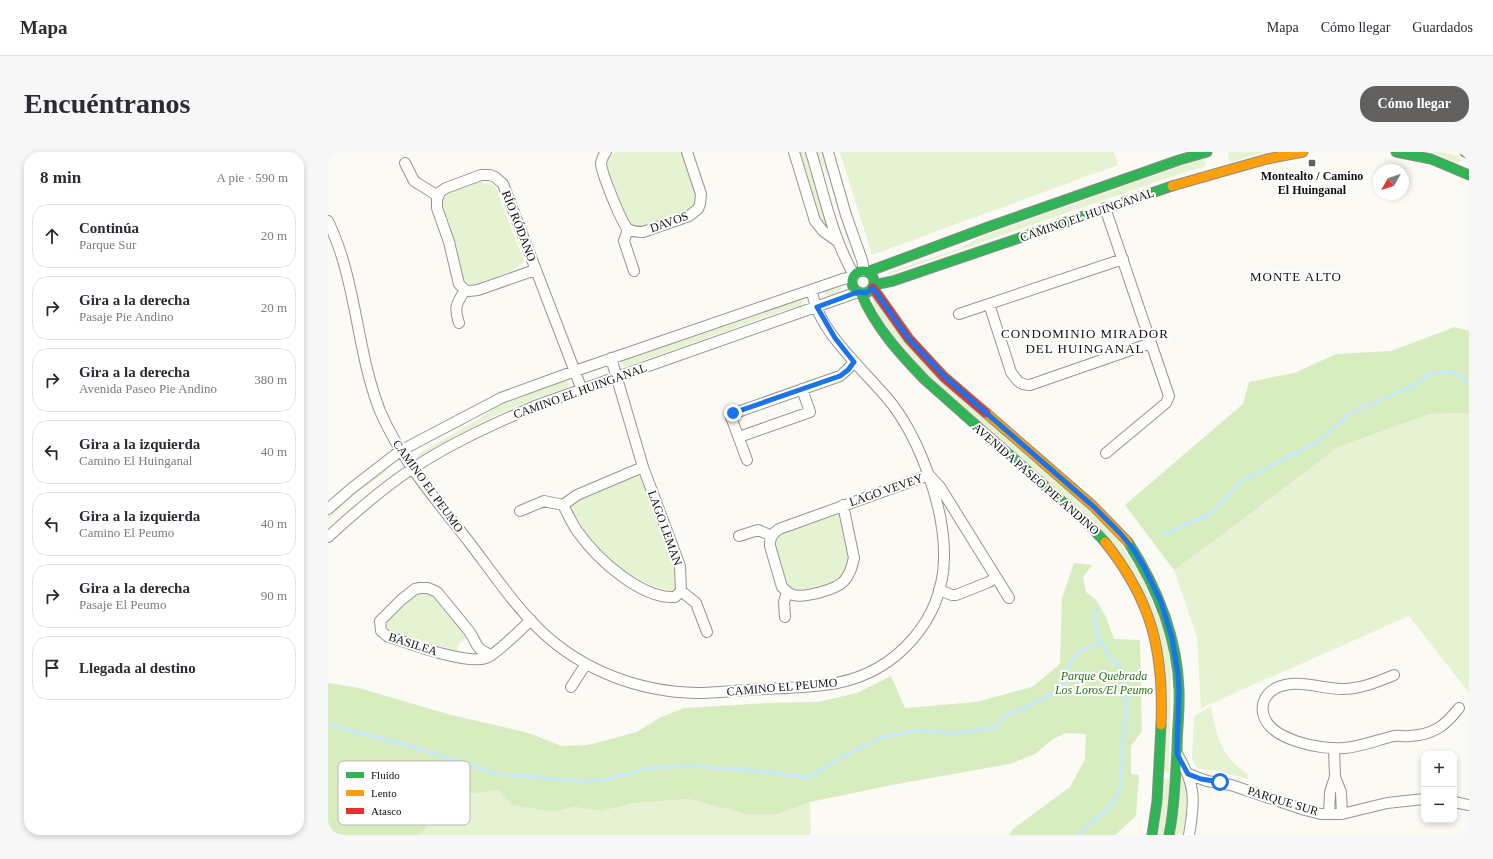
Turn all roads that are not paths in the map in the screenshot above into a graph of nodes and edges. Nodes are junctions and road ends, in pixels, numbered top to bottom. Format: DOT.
graph roads {
  1 [pos="687,152"];
  2 [pos="794,152"];
  3 [pos="811,152"];
  4 [pos="828,152"];
  5 [pos="1207,152"];
  6 [pos="1303,152"];
  7 [pos="1396,152"];
  8 [pos="1465,152"];
  9 [pos="602,153"];
  10 [pos="1469,154"];
  11 [pos="1217,162"];
  12 [pos="405,163"];
  13 [pos="1469,175"];
  14 [pos="438,196"];
  15 [pos="1106,208"];
  16 [pos="328,221"];
  17 [pos="628,229"];
  18 [pos="837,241"];
  19 [pos="1123,259"];
  20 [pos="535,270"];
  21 [pos="634,271"];
  22 [pos="866,271"];
  23 [pos="853,276"];
  24 [pos="873,286"];
  25 [pos="465,290"];
  26 [pos="812,290"];
  27 [pos="859,293"];
  28 [pos="989,304"];
  29 [pos="817,307"];
  30 [pos="959,314"];
  31 [pos="459,323"];
  32 [pos="1151,342"];
  33 [pos="611,358"];
  34 [pos="854,362"];
  35 [pos="575,371"];
  36 [pos="617,378"];
  37 [pos="802,389"];
  38 [pos="582,390"];
  39 [pos="739,437"];
  40 [pos="400,451"];
  41 [pos="1106,453"];
  42 [pos="747,460"];
  43 [pos="643,467"];
  44 [pos="413,469"];
  45 [pos="928,475"];
  46 [pos="563,505"];
  47 [pos="843,505"];
  48 [pos="328,509"];
  49 [pos="520,512"];
  50 [pos="739,536"];
  51 [pos="772,536"];
  52 [pos="328,537"];
  53 [pos="996,577"];
  54 [pos="939,590"];
  55 [pos="681,591"];
  56 [pos="788,592"];
  57 [pos="1008,598"];
  58 [pos="785,618"];
  59 [pos="531,620"];
  60 [pos="706,632"];
  61 [pos="492,655"];
  62 [pos="586,664"];
  63 [pos="1394,675"];
  64 [pos="572,687"];
  65 [pos="1459,708"];
  66 [pos="1334,748"];
  67 [pos="1177,754"];
  68 [pos="1188,774"];
  69 [pos="1335,777"];
  70 [pos="1213,782"];
  71 [pos="1421,799"];
  72 [pos="1194,801"];
  73 [pos="1457,803"];
  74 [pos="1469,805"];
  75 [pos="1329,814"];
  76 [pos="1342,814"];
  77 [pos="1152,835"];
  78 [pos="1169,835"];
  79 [pos="1188,835"];
  1 -- 17 [label="street, DAVOS"];
  2 -- 18 [label="street"];
  3 -- 18 [label="street"];
  4 -- 22 [label="street"];
  5 -- 22 [label="street, CAMINO EL HUINGANAL"];
  6 -- 11 [label="street, CAMINO EL HUINGANAL"];
  7 -- 13 [label="street"];
  8 -- 10 [label="street"];
  9 -- 17 [label="street"];
  11 -- 15 [label="street, CAMINO EL HUINGANAL"];
  12 -- 14 [label="street"];
  14 -- 20 [label="street, RÍO RÓDANO"];
  14 -- 25 [label="street"];
  15 -- 19 [label="street"];
  15 -- 24 [label="street, CAMINO EL HUINGANAL"];
  16 -- 40 [label="street, CAMINO EL PEUMO"];
  17 -- 21 [label="street"];
  18 -- 23 [label="street"];
  19 -- 28 [label="street"];
  19 -- 32 [label="street"];
  20 -- 25 [label="street, RÍO RÓDANO"];
  20 -- 35 [label="street, RÍO RÓDANO"];
  22 -- 23 [label="street"];
  22 -- 24 [label="street"];
  23 -- 26 [label="street, CAMINO EL HUINGANAL"];
  23 -- 27 [label="street"];
  24 -- 27 [label="street"];
  24 -- 67 [label="street, AVENIDA PASEO PIE ANDINO"];
  25 -- 31 [label="street"];
  26 -- 29 [label="street, CAMINO EL PEUMO"];
  26 -- 33 [label="street, CAMINO EL HUINGANAL"];
  27 -- 29 [label="street, CAMINO EL HUINGANAL"];
  27 -- 77 [label="street, AVENIDA PASEO PIE ANDINO"];
  28 -- 30 [label="street"];
  28 -- 32 [label="street"];
  29 -- 34 [label="street, CAMINO EL PEUMO"];
  29 -- 36 [label="street, CAMINO EL HUINGANAL"];
  32 -- 41 [label="street"];
  33 -- 35 [label="street, CAMINO EL HUINGANAL"];
  33 -- 36 [label="street, LAGO LEMAN"];
  34 -- 37 [label="street"];
  34 -- 45 [label="street, CAMINO EL PEUMO"];
  35 -- 38 [label="street, RÍO RÓDANO"];
  35 -- 40 [label="street, CAMINO EL HUINGANAL"];
  36 -- 38 [label="street, CAMINO EL HUINGANAL"];
  36 -- 43 [label="street, LAGO LEMAN"];
  37 -- 39 [label="street"];
  37 -- 39 [label="street"];
  38 -- 44 [label="street, CAMINO EL HUINGANAL"];
  39 -- 42 [label="street"];
  40 -- 44 [label="street, CAMINO EL PEUMO"];
  40 -- 48 [label="street, CAMINO EL HUINGANAL"];
  43 -- 46 [label="street"];
  43 -- 55 [label="street, LAGO LEMAN"];
  44 -- 52 [label="street, CAMINO EL HUINGANAL"];
  44 -- 59 [label="street, CAMINO EL PEUMO"];
  45 -- 47 [label="street, LAGO VEVEY"];
  45 -- 53 [label="street, CAMINO EL PEUMO"];
  45 -- 54 [label="street, CAMINO EL PEUMO"];
  46 -- 49 [label="street"];
  46 -- 55 [label="street"];
  47 -- 51 [label="street, LAGO VEVEY"];
  47 -- 56 [label="street, LAGO VEVEY"];
  50 -- 51 [label="street"];
  51 -- 56 [label="street"];
  53 -- 54 [label="street"];
  53 -- 57 [label="street, CAMINO EL PEUMO"];
  54 -- 62 [label="street, CAMINO EL PEUMO"];
  55 -- 60 [label="street"];
  56 -- 58 [label="street"];
  59 -- 61 [label="street"];
  59 -- 62 [label="street, CAMINO EL PEUMO"];
  61 -- 61 [label="street, BASILEA"];
  62 -- 64 [label="street"];
  63 -- 66 [label="street"];
  65 -- 66 [label="street"];
  66 -- 69 [label="street"];
  67 -- 68 [label="street"];
  67 -- 78 [label="street, AVENIDA PASEO PIE ANDINO"];
  68 -- 70 [label="street, PARQUE SUR"];
  68 -- 72 [label="street"];
  69 -- 75 [label="street"];
  69 -- 76 [label="street"];
  70 -- 72 [label="street"];
  70 -- 75 [label="street, PARQUE SUR"];
  71 -- 76 [label="street, PARQUE SUR"];
  72 -- 79 [label="street"];
  73 -- 74 [label="street"];
  75 -- 76 [label="street, PARQUE SUR"];
}
